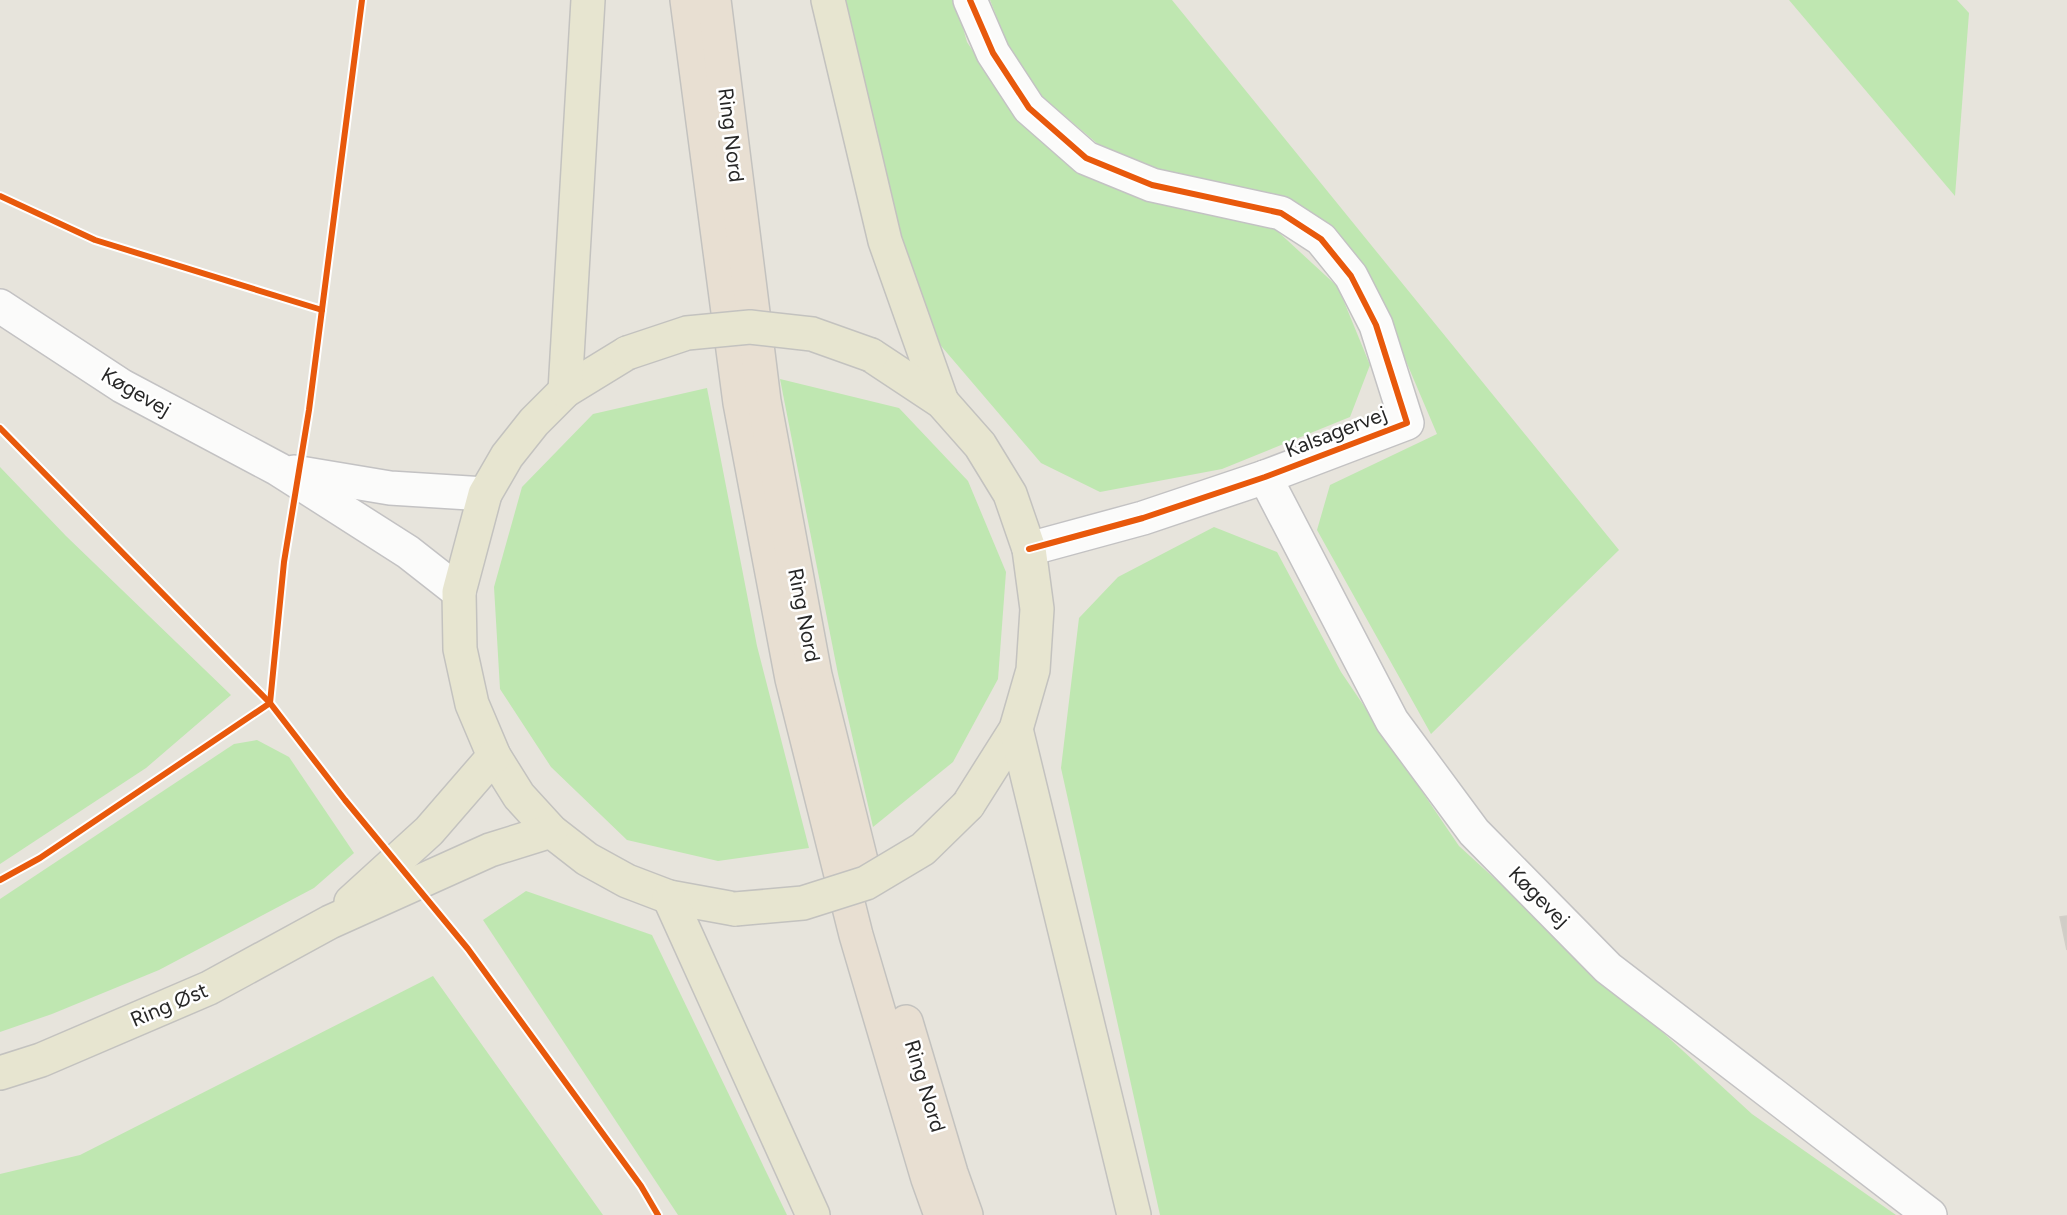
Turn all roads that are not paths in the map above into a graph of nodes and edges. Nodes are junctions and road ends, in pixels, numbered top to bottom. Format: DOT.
graph roads {
  1 [pos="588,0"];
  2 [pos="687,0"];
  3 [pos="714,0"];
  4 [pos="828,0"];
  5 [pos="970,0"];
  6 [pos="0,306"];
  7 [pos="565,392"];
  8 [pos="942,402"];
  9 [pos="278,469"];
  10 [pos="1265,477"];
  11 [pos="485,494"];
  12 [pos="1029,549"];
  13 [pos="459,592"];
  14 [pos="1016,729"];
  15 [pos="494,756"];
  16 [pos="551,831"];
  17 [pos="669,897"];
  18 [pos="330,922"];
  19 [pos="0,1072"];
  20 [pos="813,1215"];
  21 [pos="941,1215"];
  22 [pos="966,1215"];
  23 [pos="1134,1215"];
  24 [pos="1930,1215"];
  1 -- 7 [label="main road"];
  2 -- 21 [label="highway"];
  3 -- 22 [label="highway, Ring Nord"];
  4 -- 8 [label="main road"];
  5 -- 10 [label="street, Kalsagervej"];
  6 -- 9 [label="street, Køgevej"];
  7 -- 8 [label="main road, bridge"];
  7 -- 11 [label="main road"];
  8 -- 12 [label="main road"];
  9 -- 11 [label="street, Køgevej"];
  9 -- 13 [label="street, Køgevej"];
  10 -- 12 [label="street, Kalsagervej"];
  10 -- 24 [label="street, Køgevej"];
  11 -- 13 [label="main road"];
  12 -- 14 [label="main road"];
  13 -- 15 [label="main road"];
  14 -- 17 [label="main road, bridge"];
  14 -- 23 [label="main road"];
  15 -- 16 [label="main road"];
  15 -- 18 [label="main road, Ring Øst"];
  16 -- 17 [label="main road"];
  16 -- 18 [label="main road, Ring Øst"];
  17 -- 20 [label="main road"];
  18 -- 19 [label="main road, Ring Øst"];
}
